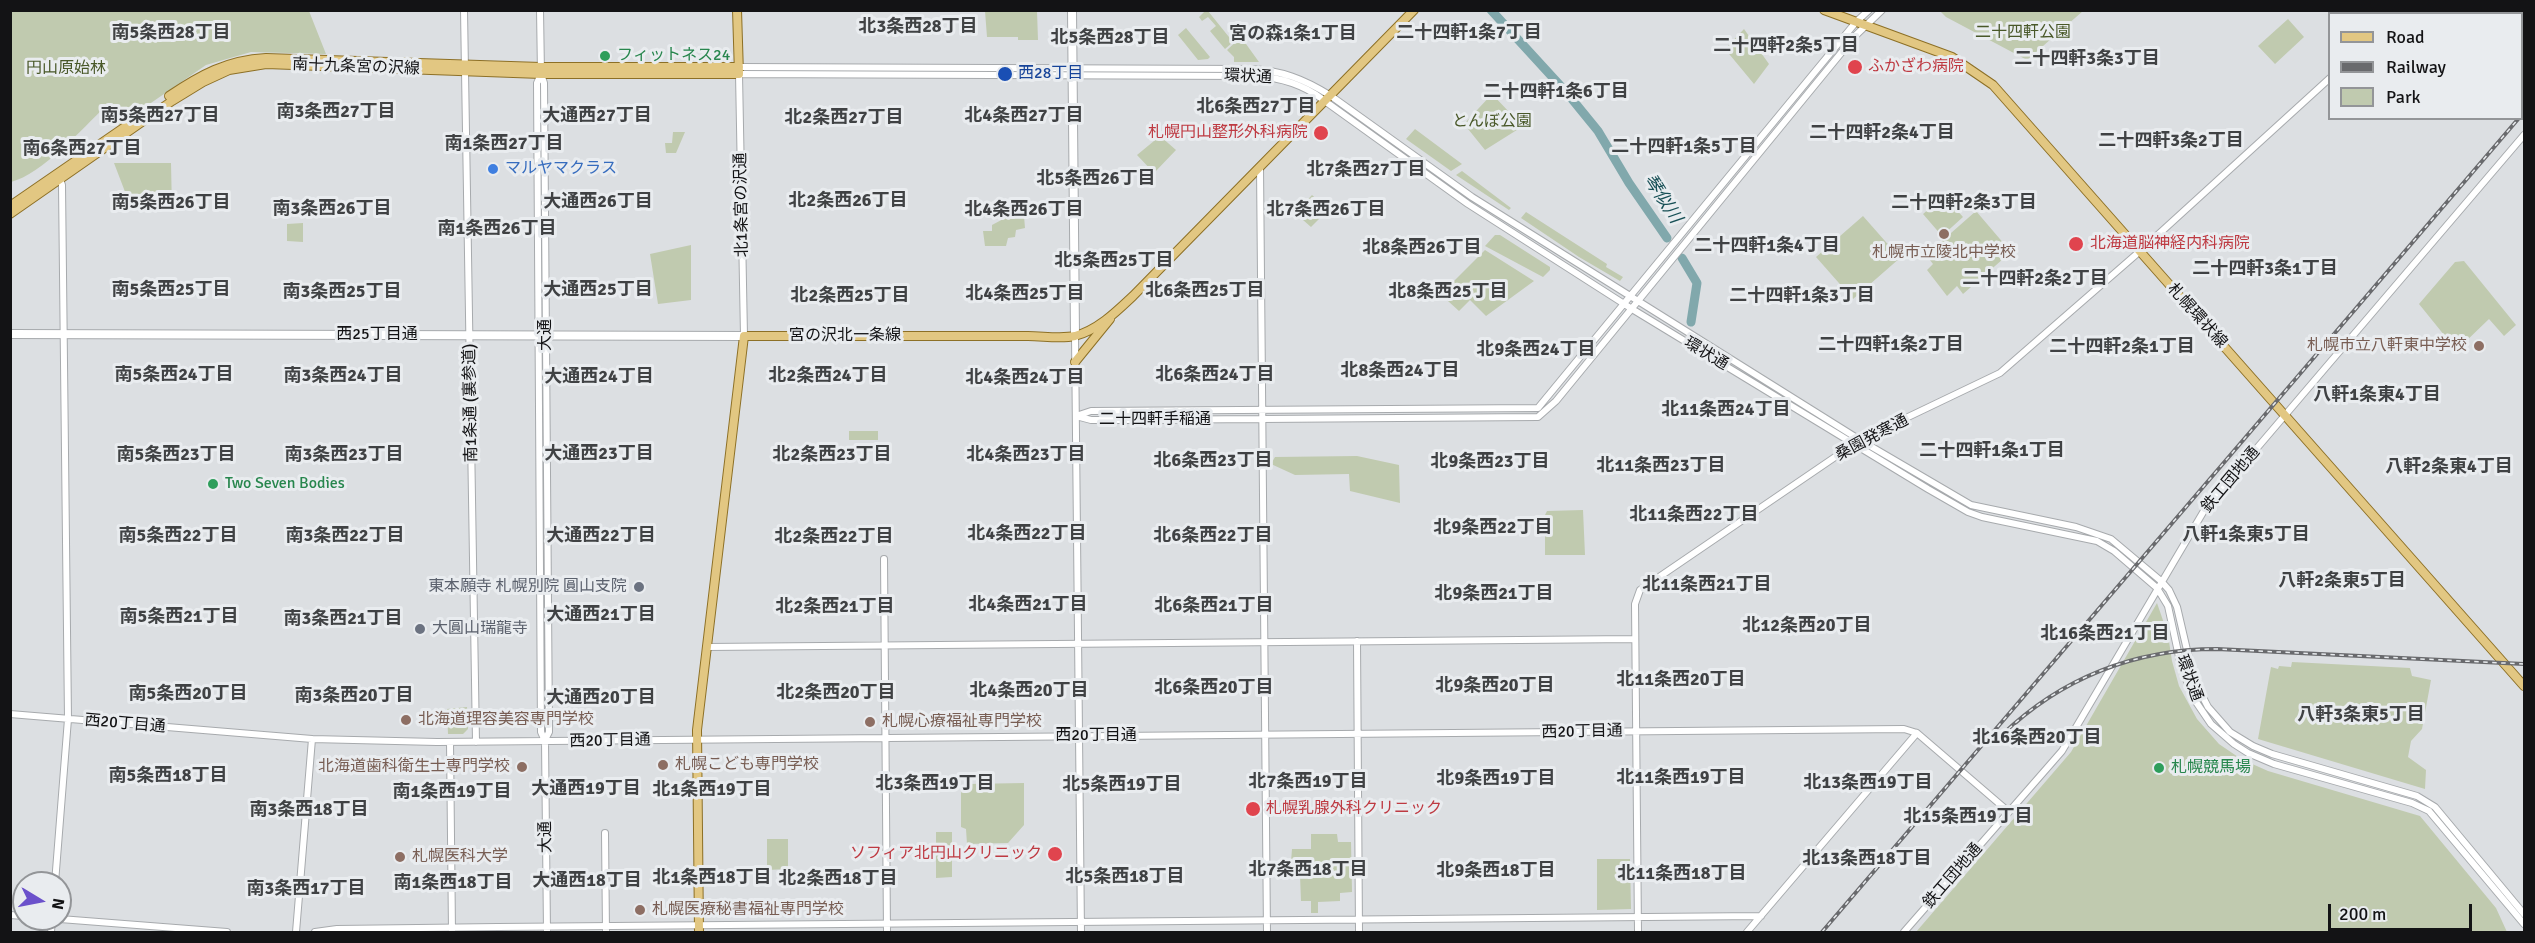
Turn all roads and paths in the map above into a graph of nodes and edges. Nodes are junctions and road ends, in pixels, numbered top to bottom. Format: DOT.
graph roads {
  1 [pos="464,10"];
  2 [pos="540,10"];
  3 [pos="737,10"];
  4 [pos="1072,10"];
  5 [pos="1414,10"];
  6 [pos="1824,10"];
  7 [pos="1869,10"];
  8 [pos="1882,10"];
  9 [pos="1856,22"];
  10 [pos="1866,26"];
  11 [pos="465,68"];
  12 [pos="541,70"];
  13 [pos="739,71"];
  14 [pos="1073,72"];
  15 [pos="2328,80"];
  16 [pos="1328,99"];
  17 [pos="2524,135"];
  18 [pos="1260,167"];
  19 [pos="58,177"];
  20 [pos="10,206"];
  21 [pos="10,214"];
  22 [pos="2139,252"];
  23 [pos="1630,297"];
  24 [pos="1638,301"];
  25 [pos="1624,304"];
  26 [pos="1632,309"];
  27 [pos="1113,314"];
  28 [pos="10,334"];
  29 [pos="64,334"];
  30 [pos="470,335"];
  31 [pos="542,335"];
  32 [pos="744,336"];
  33 [pos="1075,336"];
  34 [pos="1075,362"];
  35 [pos="1262,410"];
  36 [pos="2285,414"];
  37 [pos="1076,416"];
  38 [pos="1262,419"];
  39 [pos="1860,441"];
  40 [pos="1852,445"];
  41 [pos="884,559"];
  42 [pos="2161,581"];
  43 [pos="2157,588"];
  44 [pos="1635,639"];
  45 [pos="1357,641"];
  46 [pos="1264,642"];
  47 [pos="1078,643"];
  48 [pos="885,645"];
  49 [pos="707,647"];
  50 [pos="2524,686"];
  51 [pos="10,714"];
  52 [pos="68,719"];
  53 [pos="1636,731"];
  54 [pos="1917,733"];
  55 [pos="1358,734"];
  56 [pos="1265,735"];
  57 [pos="1079,736"];
  58 [pos="885,738"];
  59 [pos="312,739"];
  60 [pos="697,740"];
  61 [pos="545,741"];
  62 [pos="450,742"];
  63 [pos="476,742"];
  64 [pos="2009,812"];
  65 [pos="605,833"];
  66 [pos="56,871"];
  67 [pos="2524,914"];
  68 [pos="1761,916"];
  69 [pos="1638,917"];
  70 [pos="72,920"];
  71 [pos="1266,920"];
  72 [pos="1359,920"];
  73 [pos="1081,922"];
  74 [pos="887,924"];
  75 [pos="2524,924"];
  76 [pos="606,929"];
  77 [pos="699,929"];
  78 [pos="452,930"];
  79 [pos="547,930"];
  80 [pos="226,933"];
  81 [pos="296,933"];
  82 [pos="315,933"];
  83 [pos="887,933"];
  84 [pos="1081,933"];
  85 [pos="1267,933"];
  86 [pos="1359,933"];
  87 [pos="1638,933"];
  88 [pos="1747,933"];
  89 [pos="1904,933"];
  1 -- 11 [label="street, 南1条通 (裏参道)"];
  2 -- 12 [label="street, 大通"];
  3 -- 13 [label="main road"];
  4 -- 14 [label="main road"];
  5 -- 16 [label="main road"];
  6 -- 9 [label="main road, 札幌環状線"];
  7 -- 9 [label="street, 二十四軒手稲通"];
  8 -- 10 [label="street, 二十四軒手稲通"];
  9 -- 10 [label="main road, 札幌環状線"];
  9 -- 23 [label="street, 二十四軒手稲通"];
  10 -- 22 [label="main road, 札幌環状線"];
  10 -- 24 [label="street, 二十四軒手稲通"];
  11 -- 12 [label="main road, 南十九条宮の沢線"];
  11 -- 19 [label="main road, 南十九条宮の沢線"];
  11 -- 30 [label="street, 南1条通 (裏参道)"];
  12 -- 13 [label="main road, 南十九条宮の沢線"];
  12 -- 31 [label="street, 大通"];
  13 -- 14 [label="street, 環状通"];
  13 -- 32 [label="street, 北1条宮の沢通"];
  14 -- 16 [label="street, 環状通"];
  14 -- 33 [label="main road"];
  15 -- 22 [label="street, 桑園発寒通"];
  16 -- 18 [label="main road"];
  16 -- 23 [label="street, 環状通"];
  16 -- 25 [label="street, 環状通"];
  17 -- 36 [label="street, 鉄工団地通"];
  18 -- 27 [label="main road"];
  18 -- 35 [label="street"];
  19 -- 20 [label="main road, 南十九条宮の沢線"];
  19 -- 21 [label="main road, 南十九条宮の沢線"];
  19 -- 29 [label="street"];
  22 -- 36 [label="main road, 札幌環状線"];
  22 -- 39 [label="street, 桑園発寒通"];
  23 -- 24 [label="street, 環状通"];
  23 -- 25 [label="street, 二十四軒手稲通"];
  24 -- 26 [label="street, 二十四軒手稲通"];
  24 -- 39 [label="street, 環状通"];
  25 -- 26 [label="street, 環状通"];
  25 -- 35 [label="street, 二十四軒手稲通"];
  26 -- 38 [label="street, 二十四軒手稲通"];
  26 -- 40 [label="street, 環状通"];
  27 -- 33 [label="main road"];
  27 -- 34 [label="main road"];
  28 -- 29 [label="main road, 西25丁目通"];
  29 -- 30 [label="main road, 西25丁目通"];
  29 -- 52 [label="street"];
  30 -- 31 [label="main road, 西25丁目通"];
  30 -- 63 [label="street, 南1条通 (裏参道)"];
  31 -- 32 [label="main road, 西25丁目通"];
  31 -- 61 [label="street, 大通"];
  32 -- 33 [label="main road, 宮の沢北一条線"];
  32 -- 49 [label="main road"];
  33 -- 34 [label="street"];
  34 -- 37 [label="street"];
  35 -- 37 [label="street, 二十四軒手稲通"];
  35 -- 38 [label="street"];
  36 -- 42 [label="street, 鉄工団地通"];
  36 -- 50 [label="main road, 札幌環状線"];
  37 -- 38 [label="street, 二十四軒手稲通"];
  37 -- 47 [label="street"];
  38 -- 46 [label="street"];
  39 -- 40 [label="street, 桑園発寒通"];
  39 -- 42 [label="street, 環状通"];
  40 -- 43 [label="street, 環状通"];
  40 -- 44 [label="street, 桑園発寒通"];
  41 -- 48 [label="street"];
  42 -- 43 [label="street, 鉄工団地通"];
  42 -- 67 [label="street, 環状通"];
  43 -- 64 [label="street, 鉄工団地通"];
  43 -- 75 [label="street, 環状通"];
  44 -- 45 [label="street"];
  44 -- 53 [label="street, 桑園発寒通"];
  45 -- 46 [label="street"];
  45 -- 55 [label="street"];
  46 -- 47 [label="street"];
  46 -- 56 [label="street"];
  47 -- 48 [label="street"];
  47 -- 57 [label="street"];
  48 -- 49 [label="street"];
  48 -- 58 [label="street"];
  49 -- 60 [label="main road"];
  51 -- 52 [label="street, 西20丁目通"];
  52 -- 59 [label="street, 西20丁目通"];
  52 -- 66 [label="street"];
  53 -- 54 [label="street, 西20丁目通"];
  53 -- 55 [label="street, 西20丁目通"];
  53 -- 69 [label="street, 桑園発寒通"];
  54 -- 64 [label="street"];
  54 -- 68 [label="street"];
  55 -- 56 [label="street, 西20丁目通"];
  55 -- 72 [label="street"];
  56 -- 57 [label="street, 西20丁目通"];
  56 -- 71 [label="street"];
  57 -- 58 [label="street, 西20丁目通"];
  57 -- 73 [label="street"];
  58 -- 60 [label="street, 西20丁目通"];
  58 -- 74 [label="street"];
  59 -- 62 [label="street, 西20丁目通"];
  59 -- 81 [label="street"];
  60 -- 61 [label="street, 西20丁目通"];
  60 -- 77 [label="main road"];
  61 -- 63 [label="street, 西20丁目通"];
  61 -- 79 [label="street, 大通"];
  62 -- 63 [label="street, 西20丁目通"];
  62 -- 78 [label="street"];
  64 -- 89 [label="street, 鉄工団地通"];
  65 -- 76 [label="street"];
  68 -- 69 [label="street"];
  68 -- 88 [label="street"];
  69 -- 72 [label="street"];
  69 -- 87 [label="street, 桑園発寒通"];
  70 -- 80 [label="street"];
  71 -- 72 [label="street"];
  71 -- 73 [label="street"];
  71 -- 85 [label="street"];
  72 -- 86 [label="street"];
  73 -- 74 [label="street"];
  73 -- 84 [label="street"];
  74 -- 77 [label="street"];
  74 -- 83 [label="street"];
  76 -- 77 [label="street"];
  76 -- 79 [label="street"];
  78 -- 79 [label="street"];
  78 -- 82 [label="street"];
}
